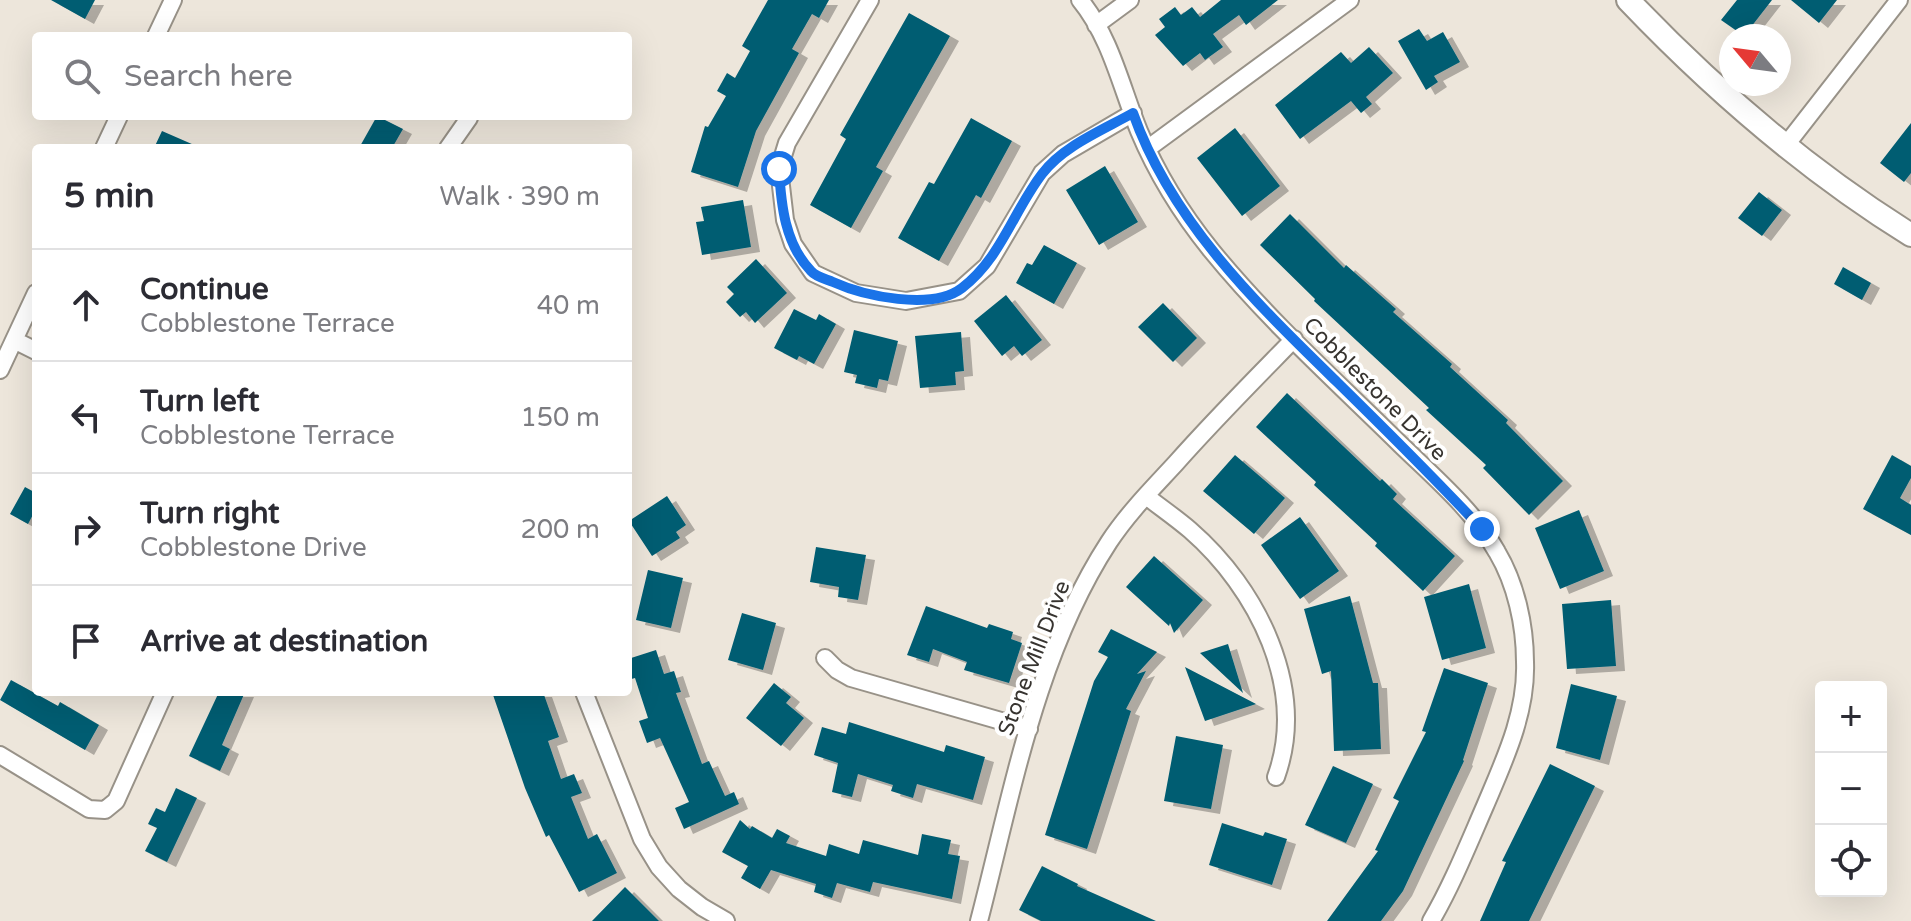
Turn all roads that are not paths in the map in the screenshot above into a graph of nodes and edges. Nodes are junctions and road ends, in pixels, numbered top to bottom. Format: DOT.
graph roads {
  1 [pos="173,0"];
  2 [pos="870,0"];
  3 [pos="1080,0"];
  4 [pos="1130,0"];
  5 [pos="1350,0"];
  6 [pos="1628,0"];
  7 [pos="1899,0"];
  8 [pos="1096,25"];
  9 [pos="158,32"];
  10 [pos="1133,113"];
  11 [pos="117,120"];
  12 [pos="468,120"];
  13 [pos="106,144"];
  14 [pos="451,144"];
  15 [pos="1786,145"];
  16 [pos="1147,149"];
  17 [pos="1911,235"];
  18 [pos="32,302"];
  19 [pos="1294,339"];
  20 [pos="14,340"];
  21 [pos="32,349"];
  22 [pos="0,370"];
  23 [pos="1146,496"];
  24 [pos="825,658"];
  25 [pos="163,696"];
  26 [pos="586,696"];
  27 [pos="1029,729"];
  28 [pos="0,755"];
  29 [pos="1276,777"];
  30 [pos="726,921"];
  31 [pos="979,921"];
  32 [pos="1431,921"];
  1 -- 9 [label="street"];
  2 -- 10 [label="street"];
  3 -- 8 [label="street, Cobblestone Drive"];
  4 -- 8 [label="street"];
  5 -- 16 [label="street"];
  6 -- 15 [label="main road"];
  7 -- 15 [label="street"];
  8 -- 10 [label="street, Cobblestone Drive"];
  10 -- 16 [label="street, Cobblestone Drive"];
  11 -- 13 [label="street"];
  12 -- 14 [label="street"];
  15 -- 17 [label="main road"];
  16 -- 19 [label="street, Cobblestone Drive"];
  18 -- 20 [label="street"];
  19 -- 23 [label="street, Stone Mill Drive"];
  19 -- 32 [label="street, Cobblestone Drive"];
  20 -- 21 [label="street"];
  20 -- 22 [label="street"];
  23 -- 27 [label="street, Stone Mill Drive"];
  23 -- 29 [label="street"];
  24 -- 27 [label="street"];
  25 -- 28 [label="street"];
  26 -- 30 [label="street"];
  27 -- 31 [label="street, Stone Mill Drive"];
}
